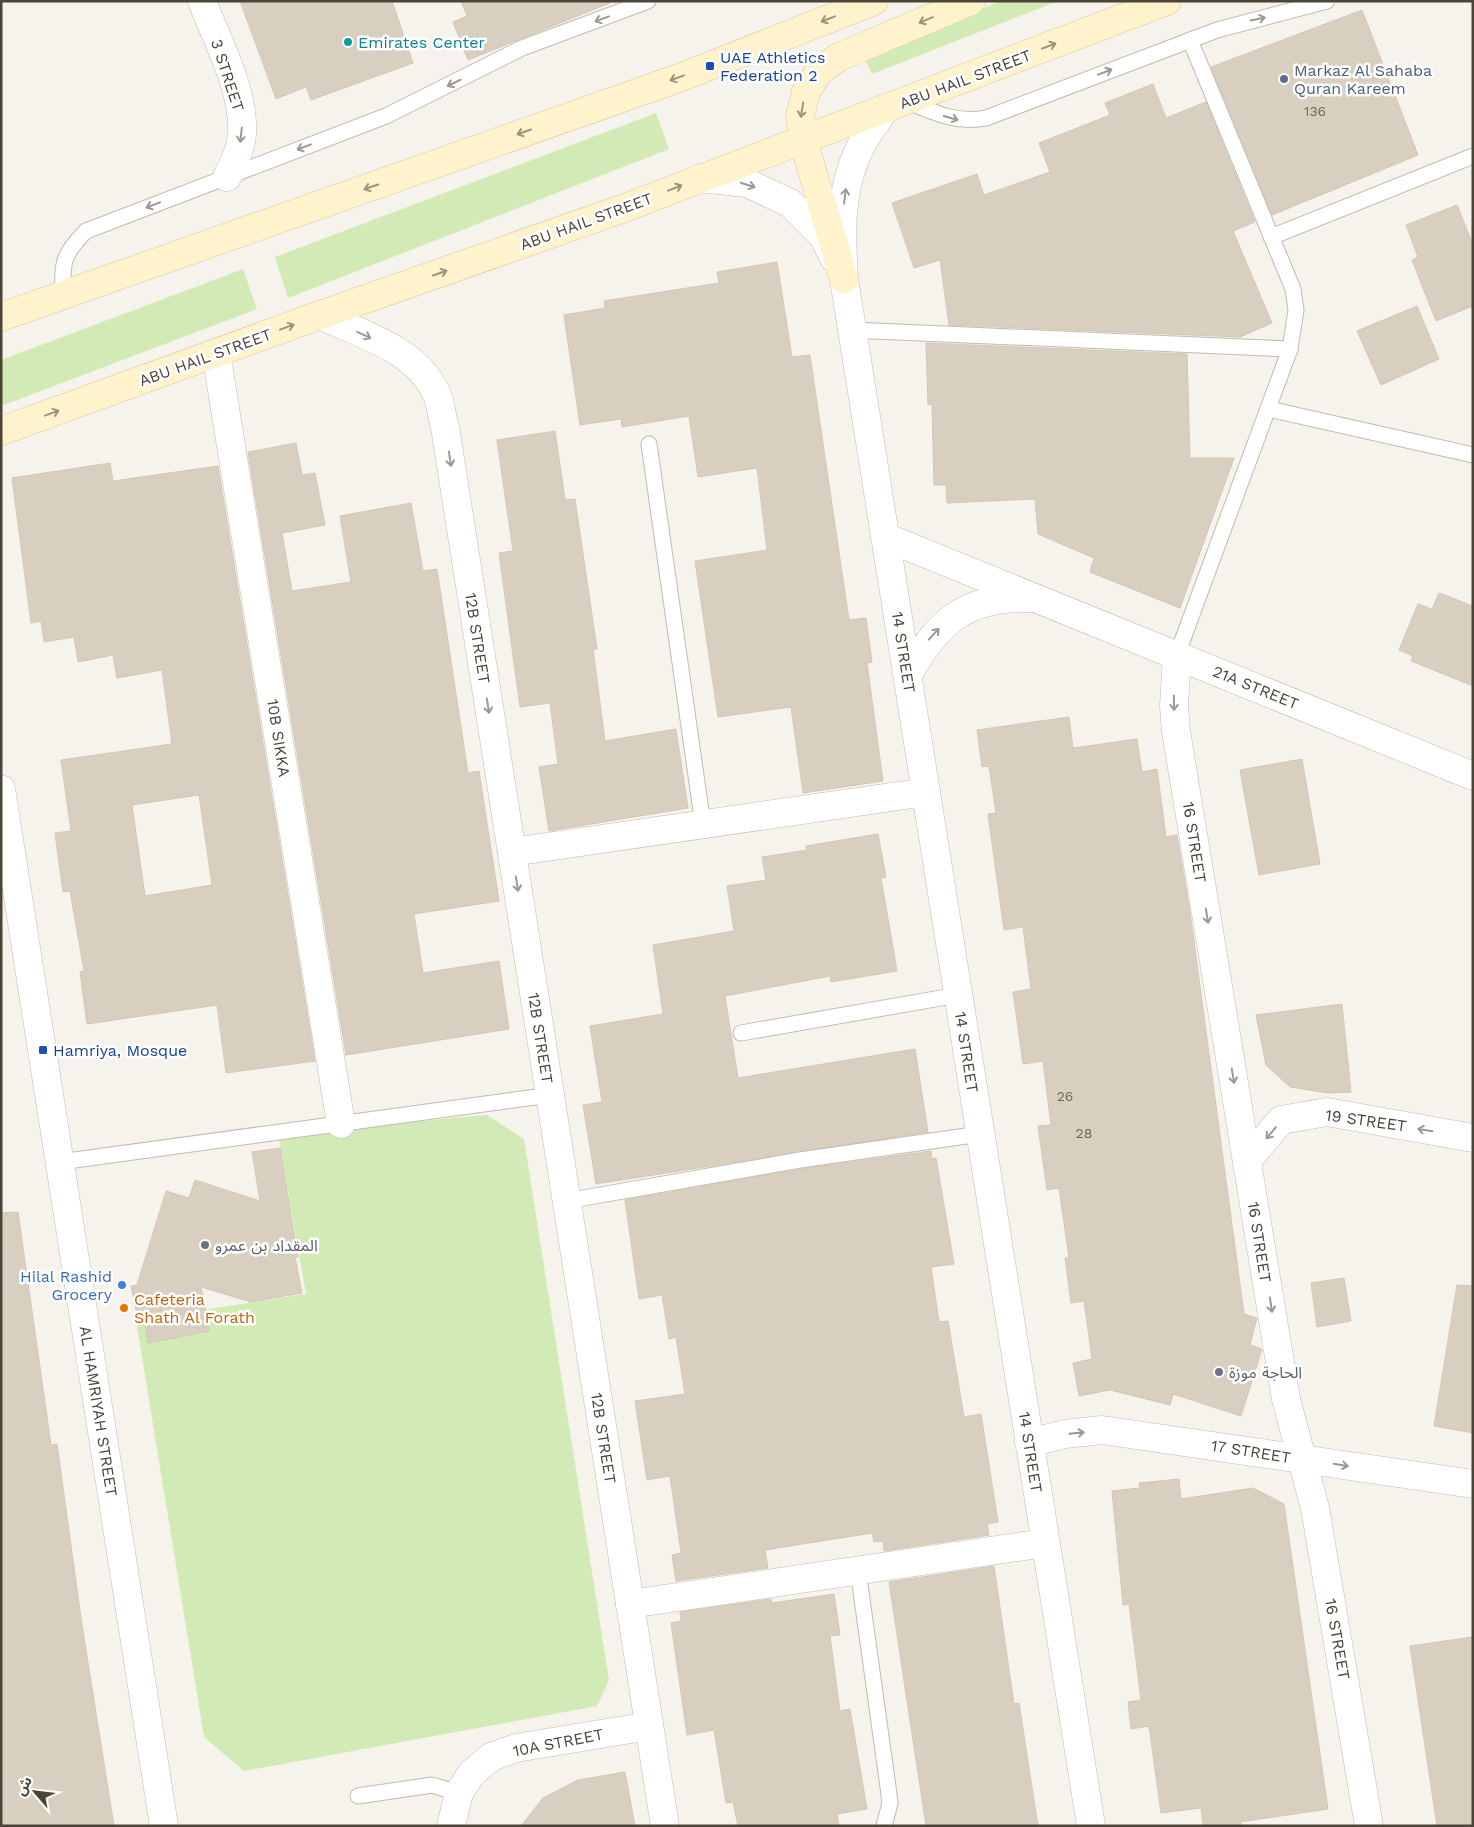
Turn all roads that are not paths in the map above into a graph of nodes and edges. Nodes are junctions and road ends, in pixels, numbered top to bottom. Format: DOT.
graph roads {
  1 [pos="202,1"];
  2 [pos="648,1"];
  3 [pos="874,1"];
  4 [pos="971,1"];
  5 [pos="1167,1"];
  6 [pos="1327,1"];
  7 [pos="1190,40"];
  8 [pos="895,105"];
  9 [pos="803,140"];
  10 [pos="1473,156"];
  11 [pos="227,177"];
  12 [pos="700,178"];
  13 [pos="1271,237"];
  14 [pos="844,279"];
  15 [pos="63,296"];
  16 [pos="8,311"];
  17 [pos="320,315"];
  18 [pos="852,330"];
  19 [pos="1290,349"];
  20 [pos="216,353"];
  21 [pos="1269,409"];
  22 [pos="3,435"];
  23 [pos="649,444"];
  24 [pos="1473,454"];
  25 [pos="885,537"];
  26 [pos="1040,598"];
  27 [pos="1178,655"];
  28 [pos="908,675"];
  29 [pos="1473,776"];
  30 [pos="1,789"];
  31 [pos="926,792"];
  32 [pos="703,825"];
  33 [pos="512,852"];
  34 [pos="958,995"];
  35 [pos="741,1033"];
  36 [pos="550,1095"];
  37 [pos="341,1124"];
  38 [pos="980,1134"];
  39 [pos="1473,1138"];
  40 [pos="1247,1161"];
  41 [pos="60,1162"];
  42 [pos="566,1201"];
  43 [pos="1029,1443"];
  44 [pos="1302,1459"];
  45 [pos="1473,1484"];
  46 [pos="1045,1543"];
  47 [pos="858,1570"];
  48 [pos="630,1604"];
  49 [pos="649,1726"];
  50 [pos="459,1793"];
  51 [pos="358,1796"];
  52 [pos="164,1826"];
  53 [pos="451,1826"];
  54 [pos="665,1826"];
  55 [pos="884,1826"];
  56 [pos="1090,1826"];
  57 [pos="1369,1826"];
  1 -- 11 [label="street, 3 STREET, one-way"];
  2 -- 11 [label="lane, one-way"];
  3 -- 15 [label="main road, one-way"];
  4 -- 9 [label="main road, one-way"];
  8 -- 5 [label="main road, ABU HAIL STREET, one-way"];
  7 -- 6 [label="lane, one-way"];
  8 -- 7 [label="lane, one-way"];
  7 -- 13 [label="lane"];
  8 -- 9 [label="main road, ABU HAIL STREET"];
  14 -- 8 [label="street, 14 STREET, one-way"];
  9 -- 12 [label="main road, ABU HAIL STREET"];
  9 -- 14 [label="main road"];
  10 -- 13 [label="lane"];
  11 -- 15 [label="lane, one-way"];
  12 -- 14 [label="street, 14 STREET, one-way"];
  17 -- 12 [label="main road, ABU HAIL STREET, one-way"];
  13 -- 19 [label="lane"];
  14 -- 18 [label="street, 14 STREET"];
  15 -- 16 [label="main road"];
  20 -- 17 [label="main road, ABU HAIL STREET, one-way"];
  17 -- 33 [label="street, 12B STREET, one-way"];
  18 -- 19 [label="lane"];
  18 -- 25 [label="street, 14 STREET"];
  19 -- 21 [label="lane"];
  22 -- 20 [label="main road, ABU HAIL STREET, one-way"];
  20 -- 37 [label="street, 10B SIKKA"];
  21 -- 24 [label="lane"];
  21 -- 27 [label="lane"];
  23 -- 32 [label="lane"];
  25 -- 26 [label="street, 21A STREET"];
  25 -- 28 [label="street, 14 STREET"];
  26 -- 27 [label="street, 21A STREET"];
  28 -- 26 [label="street, 21A STREET, one-way"];
  27 -- 29 [label="street, 21A STREET"];
  27 -- 40 [label="street, 16 STREET, one-way"];
  28 -- 31 [label="street, 14 STREET"];
  30 -- 41 [label="street, AL HAMRIYAH STREET"];
  31 -- 32 [label="street"];
  31 -- 34 [label="street, 14 STREET"];
  32 -- 33 [label="street"];
  33 -- 36 [label="street, 12B STREET, one-way"];
  34 -- 35 [label="lane"];
  34 -- 38 [label="street, 14 STREET"];
  36 -- 37 [label="lane"];
  36 -- 42 [label="street, 12B STREET"];
  37 -- 41 [label="lane"];
  38 -- 42 [label="lane"];
  38 -- 43 [label="street, 14 STREET"];
  39 -- 40 [label="street, 19 STREET, one-way"];
  40 -- 44 [label="street, 16 STREET, one-way"];
  41 -- 52 [label="street, AL HAMRIYAH STREET"];
  42 -- 48 [label="street, 12B STREET"];
  43 -- 44 [label="street, 17 STREET, one-way"];
  43 -- 46 [label="street, 14 STREET"];
  44 -- 45 [label="street, 17 STREET, one-way"];
  44 -- 57 [label="street, 16 STREET"];
  46 -- 47 [label="street"];
  46 -- 56 [label="street, 14 STREET"];
  47 -- 48 [label="street"];
  47 -- 55 [label="lane"];
  48 -- 49 [label="street, 12B STREET"];
  49 -- 50 [label="street, 10A STREET"];
  49 -- 54 [label="street, 12B STREET"];
  50 -- 51 [label="lane"];
  50 -- 53 [label="street, 10A STREET"];
}
